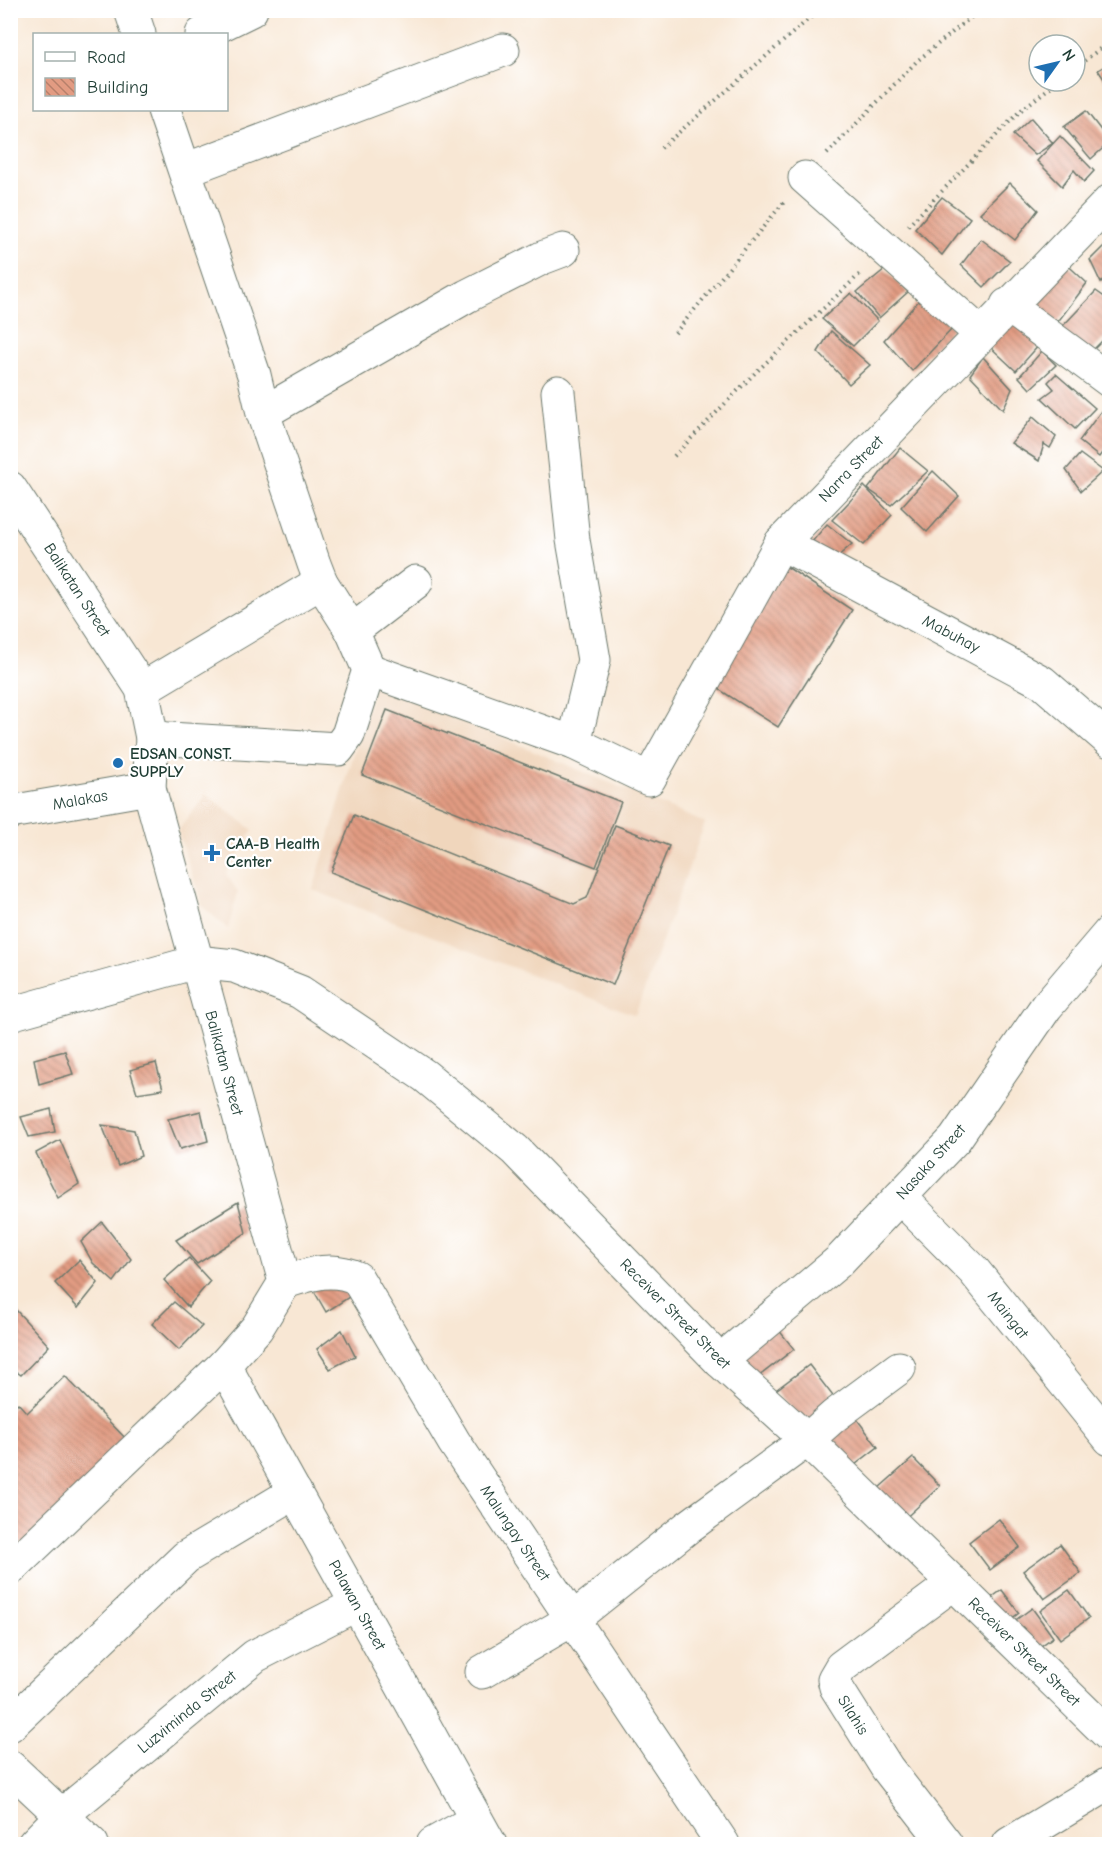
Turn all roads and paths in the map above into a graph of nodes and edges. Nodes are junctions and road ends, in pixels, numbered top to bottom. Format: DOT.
graph roads {
  1 [pos="131,10"];
  2 [pos="251,10"];
  3 [pos="819,10"];
  4 [pos="139,33"];
  5 [pos="204,33"];
  6 [pos="1110,41"];
  7 [pos="503,50"];
  8 [pos="1087,59"];
  9 [pos="164,111"];
  10 [pos="662,148"];
  11 [pos="185,170"];
  12 [pos="805,178"];
  13 [pos="1110,201"];
  14 [pos="563,250"];
  15 [pos="1006,305"];
  16 [pos="981,334"];
  17 [pos="1110,381"];
  18 [pos="558,392"];
  19 [pos="263,413"];
  20 [pos="10,488"];
  21 [pos="781,543"];
  22 [pos="321,582"];
  23 [pos="416,582"];
  24 [pos="352,630"];
  25 [pos="369,670"];
  26 [pos="142,689"];
  27 [pos="152,738"];
  28 [pos="1110,741"];
  29 [pos="574,743"];
  30 [pos="148,788"];
  31 [pos="10,812"];
  32 [pos="1110,932"];
  33 [pos="196,962"];
  34 [pos="10,1014"];
  35 [pos="900,1197"];
  36 [pos="285,1282"];
  37 [pos="720,1361"];
  38 [pos="225,1365"];
  39 [pos="899,1368"];
  40 [pos="1110,1439"];
  41 [pos="807,1440"];
  42 [pos="295,1492"];
  43 [pos="10,1569"];
  44 [pos="954,1583"];
  45 [pos="357,1604"];
  46 [pos="573,1619"];
  47 [pos="482,1672"];
  48 [pos="10,1725"];
  49 [pos="1110,1736"];
  50 [pos="10,1767"];
  51 [pos="1110,1783"];
  52 [pos="62,1815"];
  53 [pos="483,1832"];
  54 [pos="34,1845"];
  55 [pos="92,1845"];
  56 [pos="433,1845"];
  57 [pos="723,1845"];
  58 [pos="946,1845"];
  59 [pos="1009,1845"];
  1 -- 4 [label="street"];
  2 -- 5 [label="street"];
  3 -- 10 [label="path"];
  6 -- 8 [label="path"];
  7 -- 11 [label="street"];
  9 -- 11 [label="street"];
  11 -- 19 [label="street"];
  12 -- 16 [label="street"];
  13 -- 15 [label="street, Narra Street"];
  14 -- 19 [label="street"];
  15 -- 16 [label="street, Narra Street"];
  15 -- 17 [label="street"];
  16 -- 21 [label="street, Narra Street"];
  18 -- 29 [label="street"];
  19 -- 22 [label="street"];
  20 -- 26 [label="street, Balikatan Street"];
  21 -- 28 [label="street, Mabuhay"];
  21 -- 29 [label="street, Narra Street"];
  22 -- 24 [label="street"];
  22 -- 26 [label="street"];
  23 -- 24 [label="street"];
  24 -- 25 [label="street"];
  25 -- 27 [label="street"];
  25 -- 29 [label="street"];
  26 -- 27 [label="street, Balikatan Street"];
  27 -- 30 [label="street, Balikatan Street"];
  30 -- 31 [label="street, Malakas"];
  30 -- 33 [label="street, Balikatan Street"];
  32 -- 35 [label="street, Nasaka Street"];
  33 -- 34 [label="street"];
  33 -- 36 [label="street, Balikatan Street"];
  33 -- 37 [label="street, Receiver Street Street"];
  35 -- 37 [label="street, Nasaka Street"];
  35 -- 40 [label="street, Maingat"];
  36 -- 38 [label="street"];
  36 -- 46 [label="street, Malungay Street"];
  37 -- 41 [label="street, Receiver Street Street"];
  38 -- 42 [label="street, Palawan Street"];
  38 -- 43 [label="street"];
  39 -- 41 [label="street"];
  41 -- 44 [label="street, Receiver Street Street"];
  41 -- 46 [label="street"];
  42 -- 45 [label="street, Palawan Street"];
  42 -- 48 [label="street"];
  44 -- 49 [label="street, Receiver Street Street"];
  44 -- 58 [label="street, Silahis"];
  45 -- 52 [label="street, Luzviminda Street"];
  45 -- 53 [label="street, Palawan Street"];
  46 -- 47 [label="street"];
  46 -- 57 [label="street, Malungay Street"];
  50 -- 52 [label="street"];
  51 -- 59 [label="street"];
  52 -- 54 [label="street, Luzviminda Street"];
  52 -- 55 [label="street"];
  53 -- 56 [label="street"];
}
